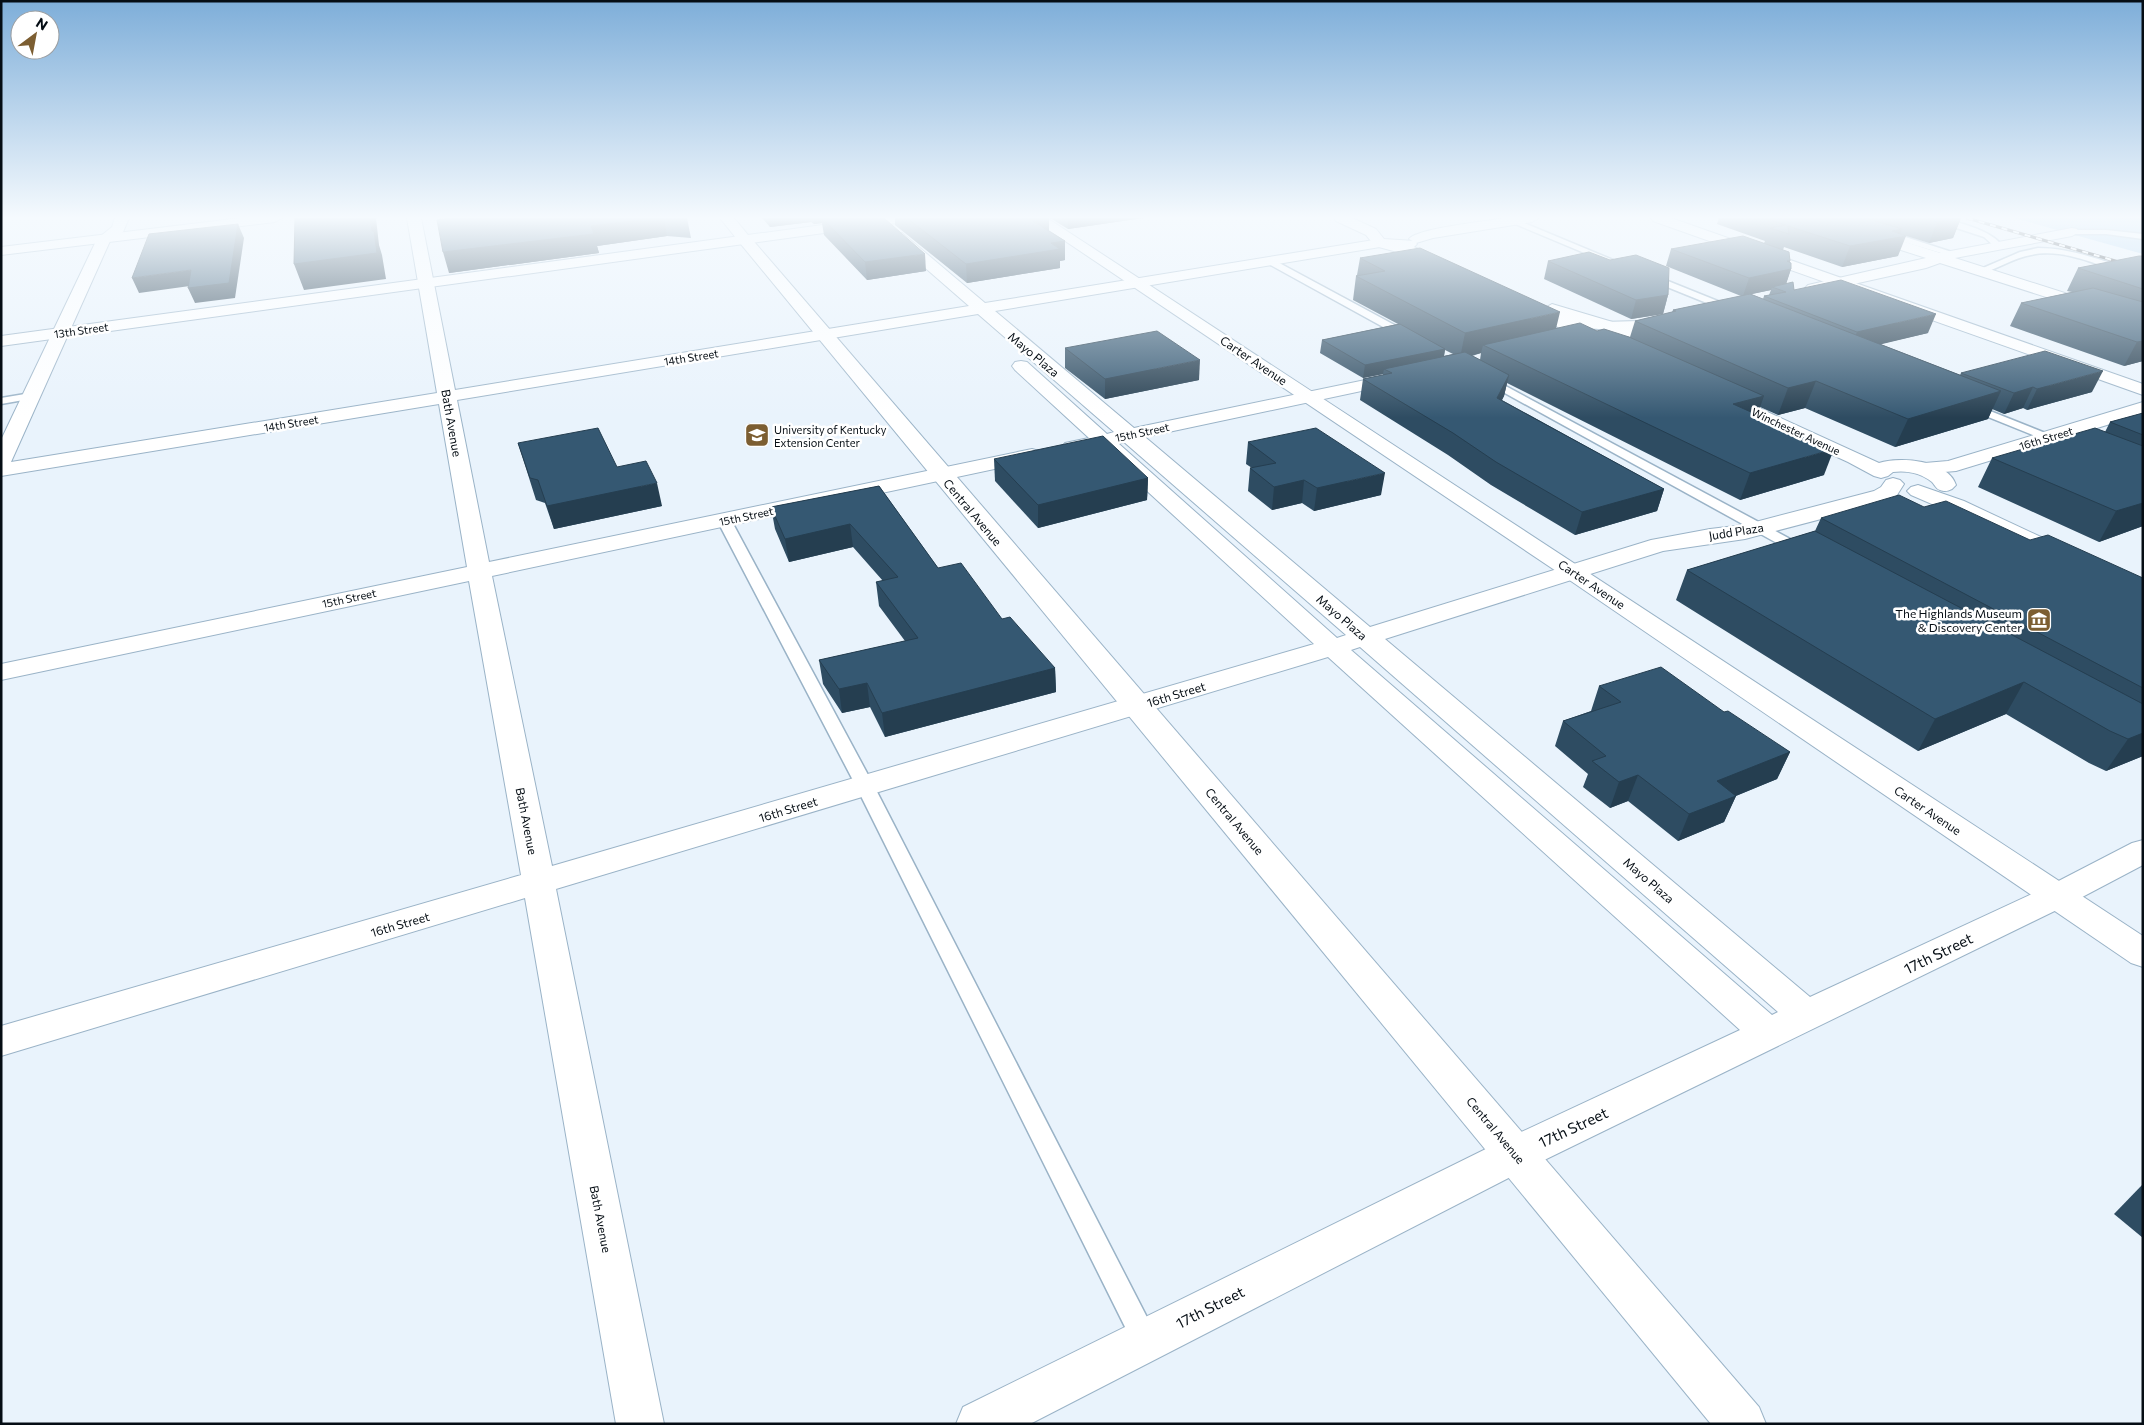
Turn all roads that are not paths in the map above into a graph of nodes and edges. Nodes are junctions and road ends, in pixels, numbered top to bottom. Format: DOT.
graph roads {
  1 [pos="80,284"];
  2 [pos="416,284"];
  3 [pos="427,284"];
  4 [pos="782,284"];
  5 [pos="943,284"];
  6 [pos="1136,284"];
  7 [pos="1139,284"];
  8 [pos="1312,284"];
  9 [pos="1669,284"];
  10 [pos="1832,284"];
  11 [pos="1844,284"];
  12 [pos="2022,284"];
  13 [pos="1798,291"];
  14 [pos="1725,307"];
  15 [pos="1743,309"];
  16 [pos="972,310"];
  17 [pos="2143,323"];
  18 [pos="1602,325"];
  19 [pos="60,333"];
  20 [pos="1574,334"];
  21 [pos="824,335"];
  22 [pos="1,341"];
  23 [pos="1633,341"];
  24 [pos="1418,342"];
  25 [pos="1556,343"];
  26 [pos="1478,374"];
  27 [pos="1413,375"];
  28 [pos="1711,387"];
  29 [pos="2143,390"];
  30 [pos="31,396"];
  31 [pos="448,397"];
  32 [pos="1309,397"];
  33 [pos="1,400"];
  34 [pos="1956,400"];
  35 [pos="2143,408"];
  36 [pos="1129,434"];
  37 [pos="2049,438"];
  38 [pos="1102,440"];
  39 [pos="2067,445"];
  40 [pos="1,462"];
  41 [pos="1,470"];
  42 [pos="1899,473"];
  43 [pos="941,474"];
  44 [pos="1945,477"];
  45 [pos="1918,491"];
  46 [pos="724,520"];
  47 [pos="1761,528"];
  48 [pos="1813,557"];
  49 [pos="479,571"];
  50 [pos="1573,572"];
  51 [pos="1366,637"];
  52 [pos="1332,647"];
  53 [pos="1,672"];
  54 [pos="1137,706"];
  55 [pos="865,786"];
  56 [pos="2143,851"];
  57 [pos="539,883"];
  58 [pos="2057,896"];
  59 [pos="2143,954"];
  60 [pos="1807,1016"];
  61 [pos="1770,1034"];
  62 [pos="1,1041"];
  63 [pos="1516,1154"];
  64 [pos="1145,1340"];
  65 [pos="640,1424"];
  66 [pos="980,1424"];
  67 [pos="1742,1424"];
  1 -- 19 [label="main road"];
  2 -- 19 [label="main road, 13th Street"];
  3 -- 31 [label="main road, Bath Avenue"];
  4 -- 21 [label="main road, Central Avenue"];
  5 -- 16 [label="main road, Mayo Plaza"];
  6 -- 16 [label="main road, 14th Street"];
  7 -- 32 [label="main road, Carter Avenue"];
  8 -- 24 [label="lane"];
  9 -- 14 [label="lane"];
  10 -- 13 [label="main road"];
  11 -- 29 [label="main road"];
  12 -- 17 [label="main road"];
  14 -- 15 [label="main road"];
  14 -- 23 [label="main road"];
  16 -- 21 [label="main road, 14th Street"];
  16 -- 36 [label="main road, Mayo Plaza"];
  16 -- 38 [label="main road, Mayo Plaza"];
  18 -- 20 [label="main road"];
  18 -- 20 [label="main road"];
  18 -- 23 [label="main road"];
  19 -- 22 [label="main road, 13th Street"];
  19 -- 30 [label="main road"];
  20 -- 23 [label="main road"];
  20 -- 25 [label="main road"];
  21 -- 31 [label="main road, 14th Street"];
  21 -- 43 [label="main road, Central Avenue"];
  26 -- 47 [label="lane"];
  27 -- 32 [label="main road, 15th Street"];
  28 -- 42 [label="main road, Winchester Avenue"];
  30 -- 33 [label="lane"];
  30 -- 40 [label="main road"];
  31 -- 41 [label="main road, 14th Street"];
  31 -- 49 [label="main road, Bath Avenue"];
  32 -- 36 [label="main road, 15th Street"];
  32 -- 50 [label="main road, Carter Avenue"];
  34 -- 37 [label="lane"];
  35 -- 37 [label="main road, 16th Street"];
  36 -- 38 [label="main road, 15th Street"];
  36 -- 51 [label="main road, Mayo Plaza"];
  37 -- 39 [label="lane"];
  37 -- 44 [label="main road, 16th Street"];
  38 -- 43 [label="main road, 15th Street"];
  38 -- 52 [label="main road, Mayo Plaza"];
  42 -- 44 [label="main road"];
  42 -- 45 [label="main road"];
  42 -- 47 [label="main road, Judd Plaza"];
  43 -- 46 [label="main road, 15th Street"];
  43 -- 54 [label="main road, Central Avenue"];
  44 -- 45 [label="main road, 16th Street"];
  44 -- 45 [label="main road"];
  46 -- 49 [label="main road, 15th Street"];
  46 -- 55 [label="lane"];
  47 -- 48 [label="lane"];
  47 -- 50 [label="main road, Judd Plaza"];
  49 -- 53 [label="main road, 15th Street"];
  49 -- 57 [label="main road, Bath Avenue"];
  50 -- 51 [label="main road, 16th Street"];
  50 -- 58 [label="main road, Carter Avenue"];
  51 -- 52 [label="main road, 16th Street"];
  51 -- 60 [label="main road, Mayo Plaza"];
  52 -- 54 [label="main road, 16th Street"];
  52 -- 61 [label="main road, Mayo Plaza"];
  54 -- 55 [label="main road, 16th Street"];
  54 -- 63 [label="main road, Central Avenue"];
  55 -- 57 [label="main road, 16th Street"];
  55 -- 64 [label="lane"];
  56 -- 58 [label="main road, 17th Street"];
  57 -- 62 [label="main road, 16th Street"];
  57 -- 65 [label="main road, Bath Avenue"];
  58 -- 59 [label="main road, Carter Avenue"];
  58 -- 60 [label="main road, 17th Street"];
  60 -- 61 [label="main road, 17th Street"];
  61 -- 63 [label="main road, 17th Street"];
  63 -- 64 [label="main road, 17th Street"];
  63 -- 67 [label="main road, Central Avenue"];
  64 -- 66 [label="main road, 17th Street"];
}
